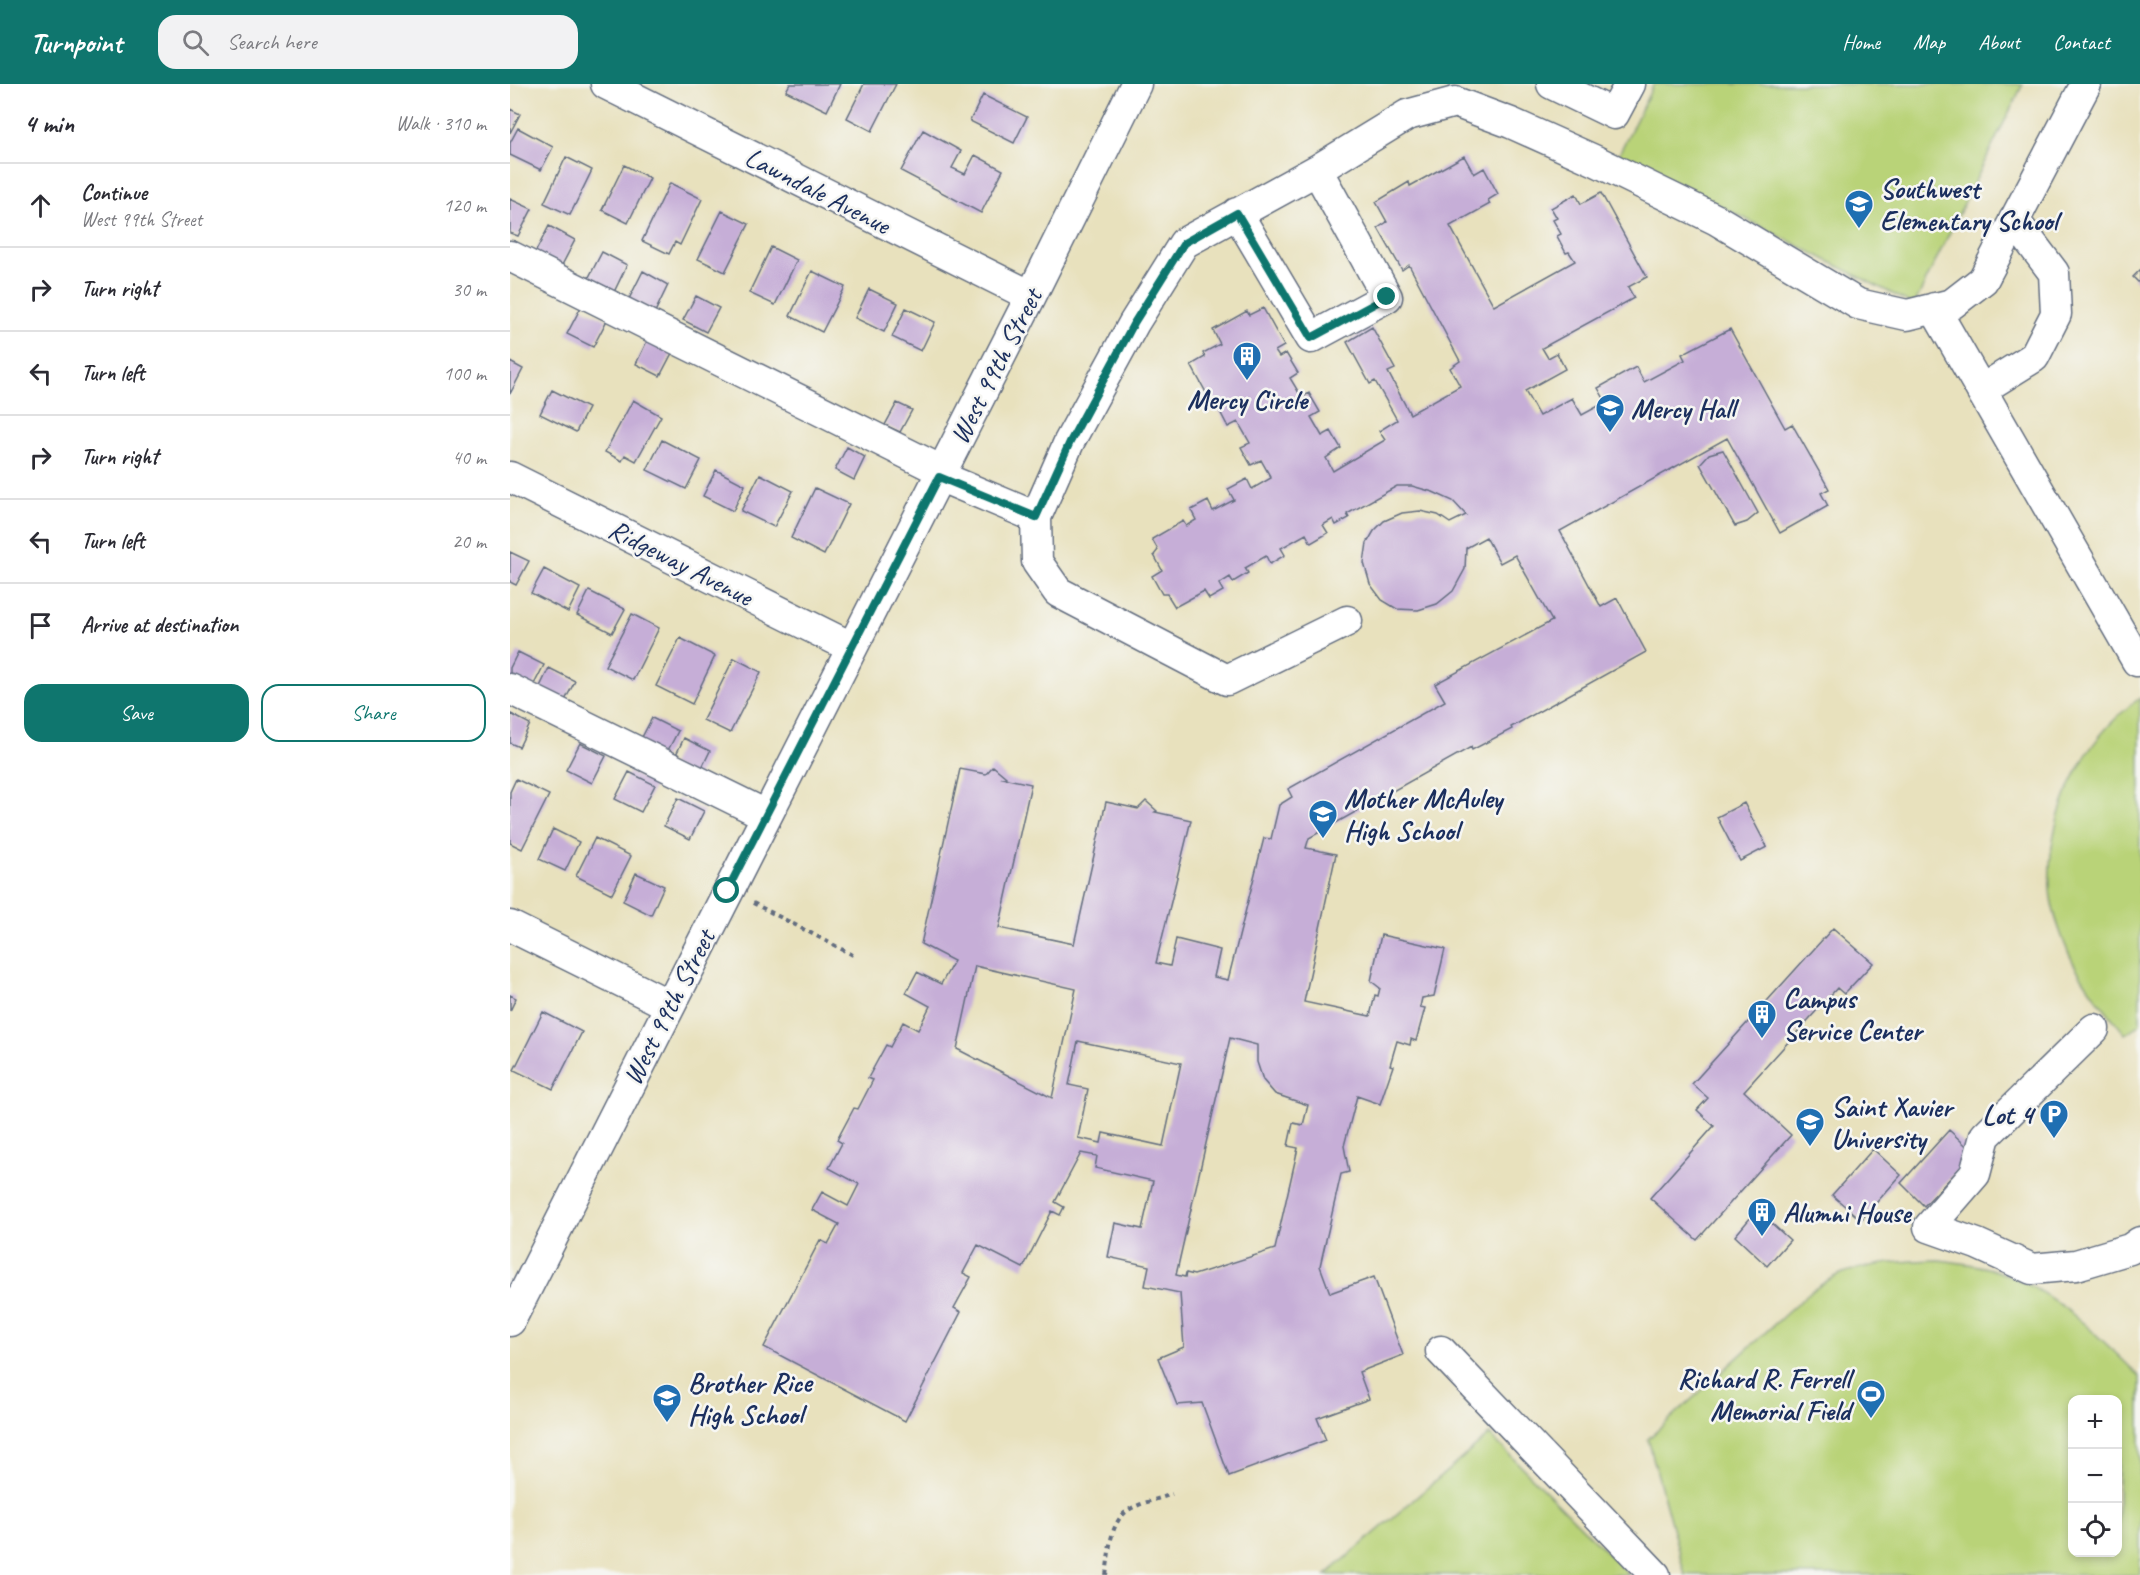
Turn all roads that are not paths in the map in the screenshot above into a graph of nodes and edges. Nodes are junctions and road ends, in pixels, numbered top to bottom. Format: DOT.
graph roads {
  1 [pos="606,84"];
  2 [pos="1136,84"];
  3 [pos="1552,84"];
  4 [pos="1630,84"];
  5 [pos="2086,84"];
  6 [pos="1317,170"];
  7 [pos="1237,213"];
  8 [pos="2014,220"];
  9 [pos="510,256"];
  10 [pos="1031,296"];
  11 [pos="1934,309"];
  12 [pos="1981,390"];
  13 [pos="940,474"];
  14 [pos="510,477"];
  15 [pos="1036,517"];
  16 [pos="1347,621"];
  17 [pos="851,647"];
  18 [pos="2137,661"];
  19 [pos="510,688"];
  20 [pos="766,815"];
  21 [pos="510,926"];
  22 [pos="669,1005"];
  23 [pos="2094,1029"];
  24 [pos="2140,1242"];
  25 [pos="510,1321"];
  26 [pos="1442,1351"];
  27 [pos="1656,1575"];
  1 -- 10 [label="street, Lawndale Avenue"];
  2 -- 10 [label="street, West 99th Street"];
  3 -- 4 [label="street"];
  5 -- 8 [label="street"];
  6 -- 7 [label="street"];
  6 -- 7 [label="street"];
  6 -- 11 [label="street"];
  7 -- 15 [label="street"];
  8 -- 11 [label="street"];
  8 -- 12 [label="street"];
  9 -- 13 [label="street"];
  10 -- 13 [label="street, West 99th Street"];
  11 -- 12 [label="street"];
  12 -- 18 [label="street"];
  13 -- 15 [label="street"];
  13 -- 17 [label="street, West 99th Street"];
  14 -- 17 [label="street, Ridgeway Avenue"];
  15 -- 16 [label="street"];
  17 -- 20 [label="street, West 99th Street"];
  19 -- 20 [label="street"];
  20 -- 22 [label="street, West 99th Street"];
  21 -- 22 [label="street"];
  22 -- 25 [label="street, West 99th Street"];
  23 -- 24 [label="street"];
  26 -- 27 [label="street"];
}
